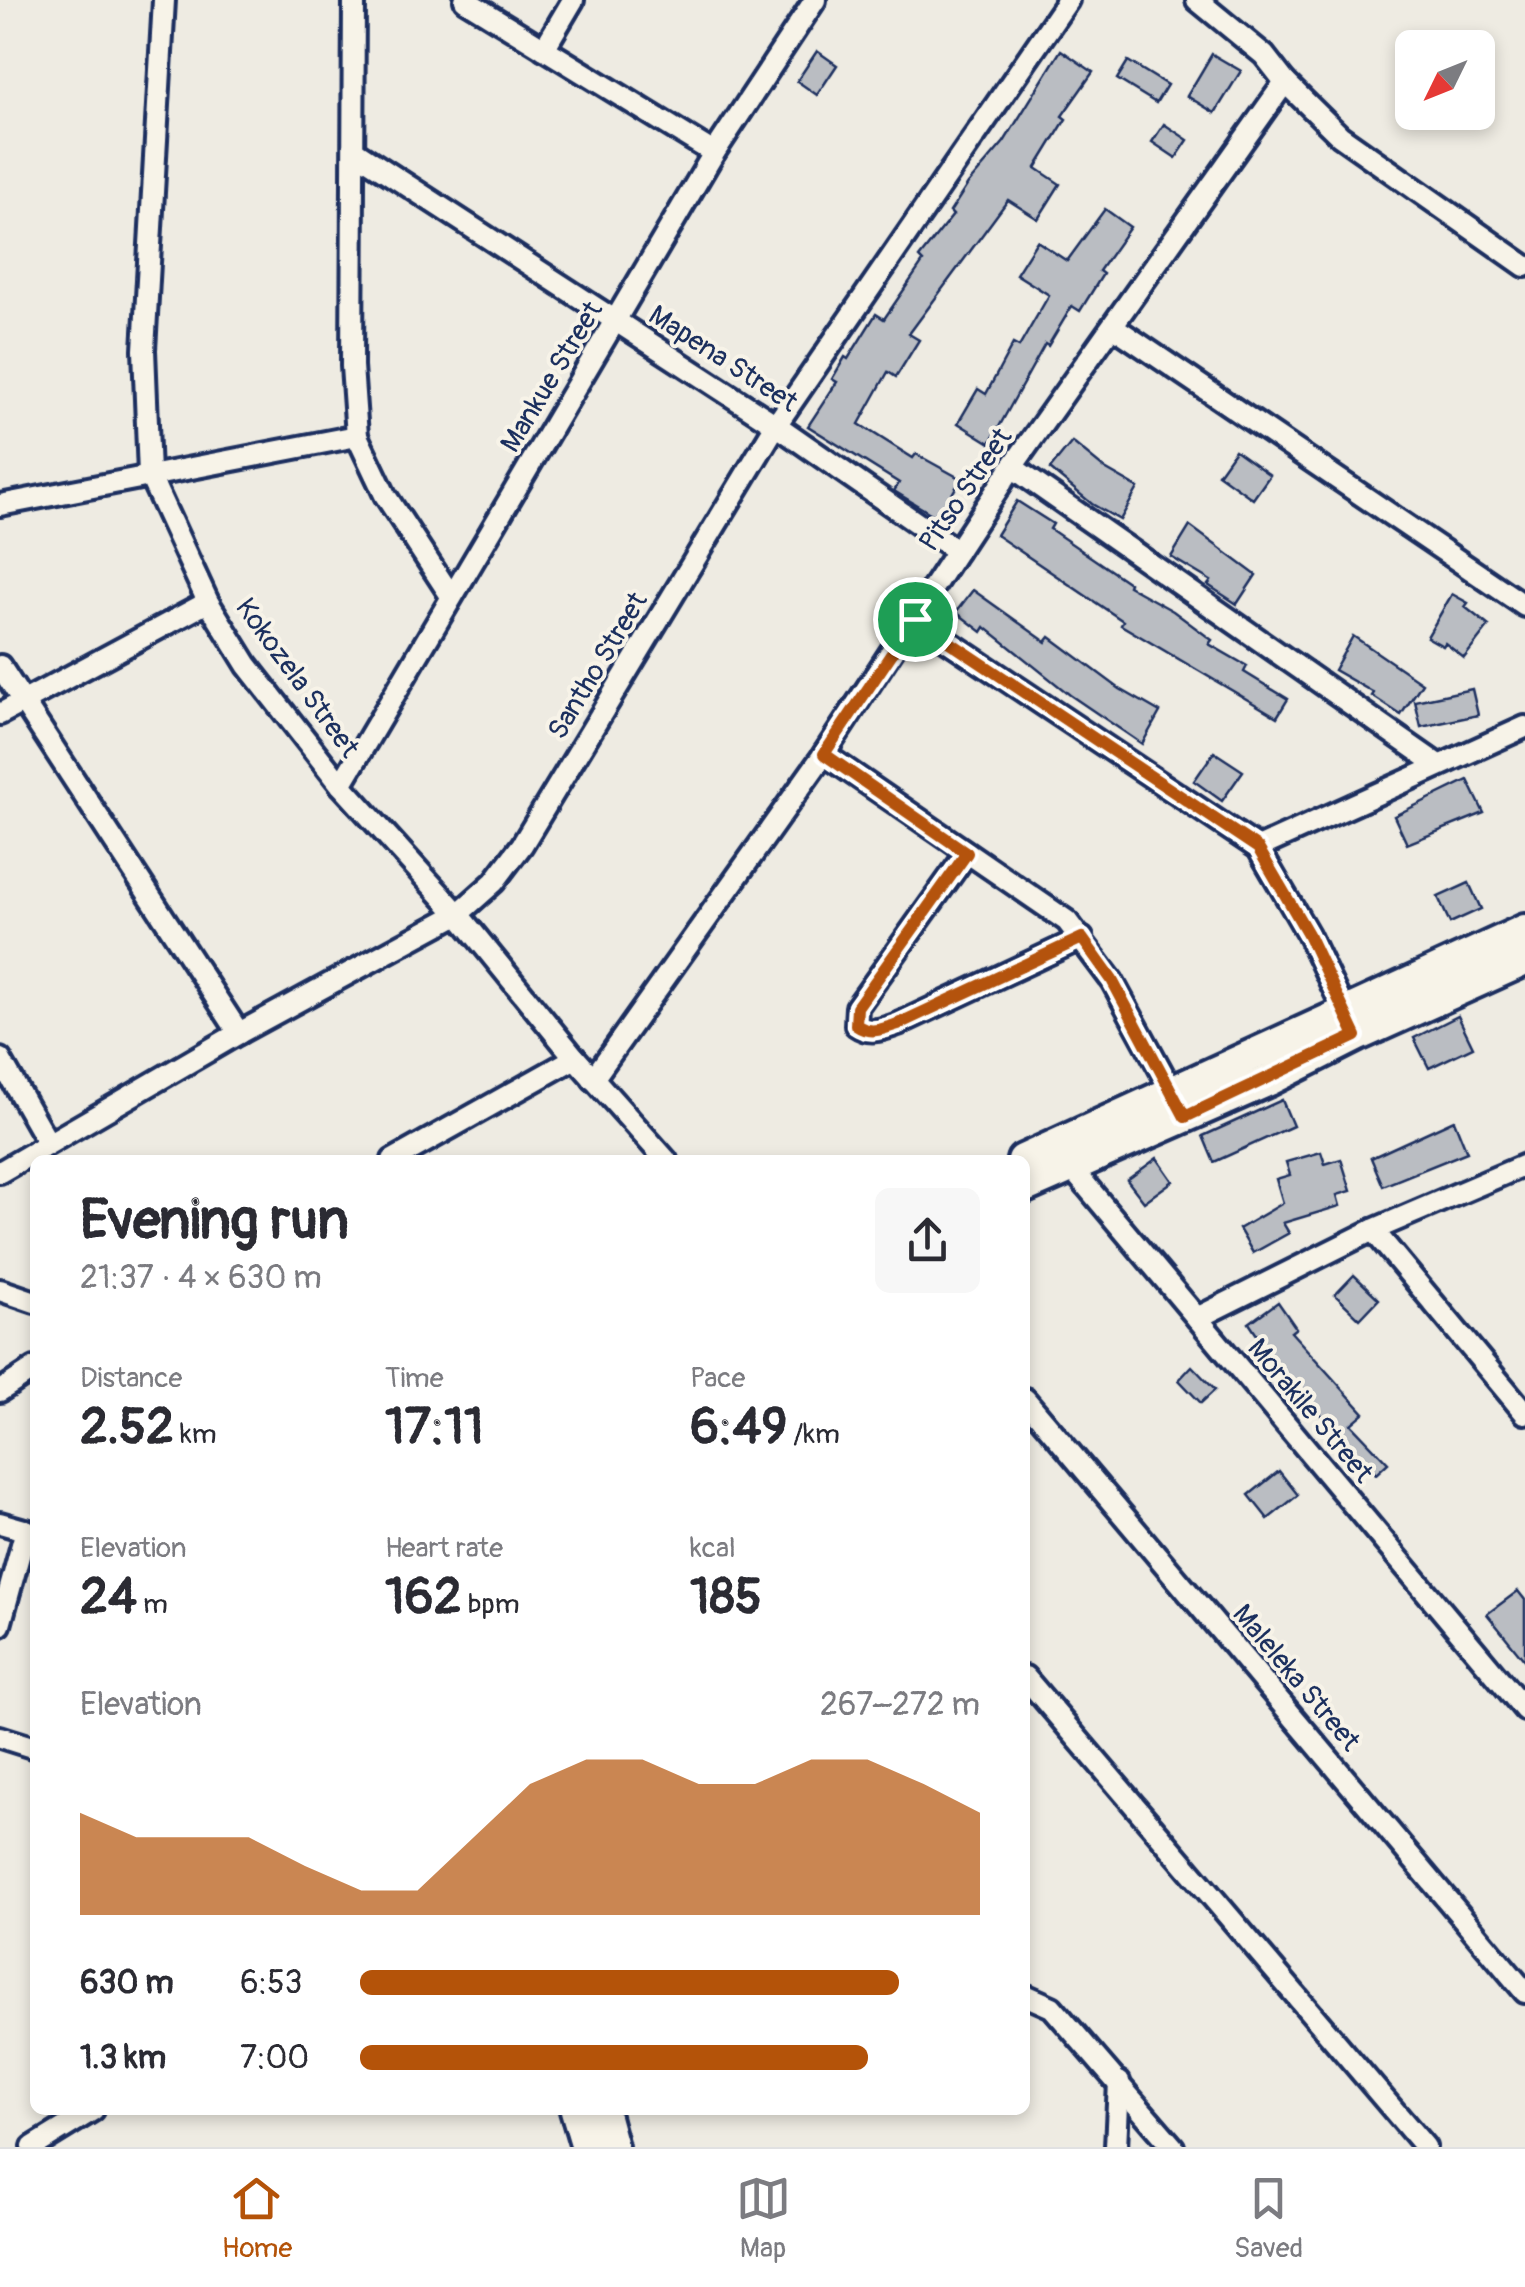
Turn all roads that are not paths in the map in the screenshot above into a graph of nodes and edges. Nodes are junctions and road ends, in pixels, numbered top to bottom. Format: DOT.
graph roads {
  1 [pos="164,0"];
  2 [pos="354,0"];
  3 [pos="465,0"];
  4 [pos="572,0"];
  5 [pos="815,0"];
  6 [pos="1068,0"];
  7 [pos="1197,0"];
  8 [pos="544,49"];
  9 [pos="1285,82"];
  10 [pos="356,152"];
  11 [pos="714,154"];
  12 [pos="1525,266"];
  13 [pos="616,323"];
  14 [pos="1114,326"];
  15 [pos="776,425"];
  16 [pos="357,436"];
  17 [pos="1012,466"];
  18 [pos="149,474"];
  19 [pos="0,505"];
  20 [pos="957,551"];
  21 [pos="451,596"];
  22 [pos="208,602"];
  23 [pos="1525,606"];
  24 [pos="915,619"];
  25 [pos="0,666"];
  26 [pos="23,701"];
  27 [pos="0,714"];
  28 [pos="1525,726"];
  29 [pos="824,754"];
  30 [pos="1438,765"];
  31 [pos="342,786"];
  32 [pos="1258,848"];
  33 [pos="967,853"];
  34 [pos="458,914"];
  35 [pos="1525,930"];
  36 [pos="1082,938"];
  37 [pos="1525,960"];
  38 [pos="1350,1024"];
  39 [pos="239,1034"];
  40 [pos="575,1058"];
  41 [pos="0,1059"];
  42 [pos="594,1078"];
  43 [pos="1179,1104"];
  44 [pos="48,1143"];
  45 [pos="402,1155"];
  46 [pos="662,1155"];
  47 [pos="1062,1156"];
  48 [pos="1030,1159"];
  49 [pos="1525,1164"];
  50 [pos="0,1172"];
  51 [pos="1030,1183"];
  52 [pos="1373,1230"];
  53 [pos="0,1290"];
  54 [pos="30,1300"];
  55 [pos="1197,1318"];
  56 [pos="30,1371"];
  57 [pos="0,1391"];
  58 [pos="1030,1404"];
  59 [pos="1525,1414"];
  60 [pos="0,1523"];
  61 [pos="30,1532"];
  62 [pos="0,1625"];
  63 [pos="1030,1684"];
  64 [pos="1525,1710"];
  65 [pos="0,1738"];
  66 [pos="30,1747"];
  67 [pos="1525,1992"];
  68 [pos="1030,1996"];
  69 [pos="1118,2082"];
  70 [pos="84,2115"];
  71 [pos="577,2115"];
  72 [pos="603,2115"];
  73 [pos="34,2147"];
  74 [pos="587,2147"];
  75 [pos="612,2147"];
  76 [pos="1116,2147"];
  77 [pos="1173,2147"];
  78 [pos="1426,2147"];
  1 -- 18 [label="street, Kokozela Street"];
  2 -- 10 [label="street"];
  3 -- 8 [label="street"];
  4 -- 8 [label="street"];
  5 -- 11 [label="street, Mankue Street"];
  6 -- 15 [label="street, Santho Street"];
  7 -- 9 [label="street"];
  8 -- 11 [label="street"];
  9 -- 12 [label="street"];
  9 -- 14 [label="street, Pitso Street"];
  10 -- 13 [label="street, Mapena Street"];
  10 -- 16 [label="street"];
  11 -- 13 [label="street, Mankue Street"];
  13 -- 15 [label="street, Mapena Street"];
  13 -- 21 [label="street, Mankue Street"];
  14 -- 17 [label="street, Pitso Street"];
  14 -- 23 [label="street"];
  15 -- 20 [label="street, Mapena Street"];
  15 -- 34 [label="street, Santho Street"];
  16 -- 18 [label="street"];
  16 -- 21 [label="street"];
  17 -- 20 [label="street, Pitso Street"];
  17 -- 30 [label="street"];
  18 -- 19 [label="street"];
  18 -- 22 [label="street, Kokozela Street"];
  20 -- 24 [label="street, Pitso Street"];
  21 -- 31 [label="street, Mankue Street"];
  22 -- 26 [label="street"];
  22 -- 31 [label="street, Kokozela Street"];
  24 -- 29 [label="street, Pitso Street"];
  24 -- 32 [label="street"];
  25 -- 26 [label="street"];
  26 -- 27 [label="street"];
  26 -- 39 [label="street"];
  28 -- 30 [label="street"];
  29 -- 33 [label="street"];
  29 -- 42 [label="street, Pitso Street"];
  30 -- 32 [label="street"];
  31 -- 34 [label="street, Kokozela Street"];
  32 -- 38 [label="street"];
  33 -- 36 [label="street"];
  33 -- 36 [label="street"];
  34 -- 39 [label="street, Santho Street"];
  34 -- 40 [label="street, Kokozela Street"];
  35 -- 38 [label="street"];
  36 -- 43 [label="street"];
  37 -- 38 [label="street"];
  38 -- 43 [label="street"];
  39 -- 44 [label="street, Santho Street"];
  40 -- 42 [label="street, Kokozela Street"];
  40 -- 45 [label="street"];
  41 -- 44 [label="street"];
  42 -- 46 [label="street, Kokozela Street"];
  43 -- 47 [label="street"];
  44 -- 50 [label="street, Santho Street"];
  47 -- 48 [label="street"];
  47 -- 51 [label="street"];
  47 -- 55 [label="street, Morakile Street"];
  49 -- 52 [label="street"];
  52 -- 55 [label="street"];
  52 -- 59 [label="street"];
  53 -- 54 [label="street"];
  55 -- 64 [label="street, Morakile Street"];
  56 -- 57 [label="street"];
  58 -- 67 [label="street, Maleleka Street"];
  60 -- 61 [label="street"];
  61 -- 62 [label="street"];
  63 -- 78 [label="street"];
  65 -- 66 [label="street"];
  68 -- 69 [label="street"];
  69 -- 76 [label="street"];
  69 -- 77 [label="street"];
  70 -- 73 [label="street"];
  71 -- 74 [label="street"];
  72 -- 75 [label="street"];
}
